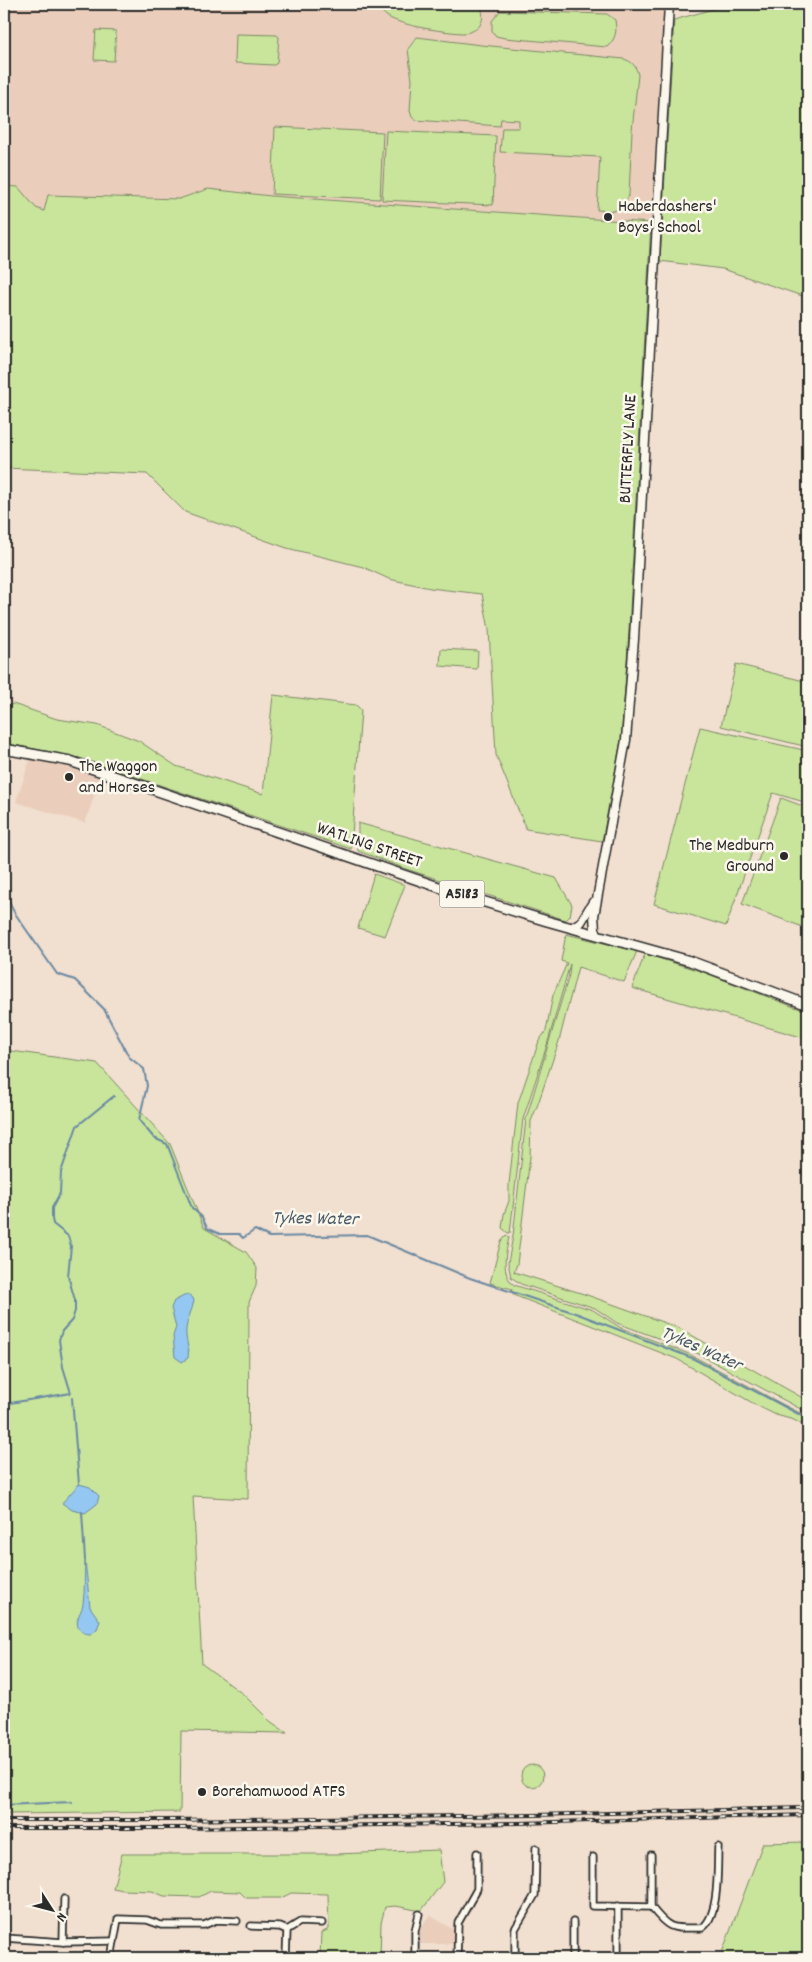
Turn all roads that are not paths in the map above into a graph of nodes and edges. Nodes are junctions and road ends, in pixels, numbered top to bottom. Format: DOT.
graph roads {
  1 [pos="669,4"];
  2 [pos="4,749"];
  3 [pos="597,893"];
  4 [pos="584,919"];
  5 [pos="594,922"];
  6 [pos="571,928"];
  7 [pos="597,934"];
  8 [pos="808,1005"];
  9 [pos="718,1847"];
  10 [pos="536,1848"];
  11 [pos="477,1853"];
  12 [pos="651,1854"];
  13 [pos="593,1856"];
  14 [pos="64,1899"];
  15 [pos="618,1906"];
  16 [pos="651,1906"];
  17 [pos="419,1914"];
  18 [pos="237,1921"];
  19 [pos="573,1922"];
  20 [pos="322,1923"];
  21 [pos="251,1926"];
  22 [pos="287,1930"];
  23 [pos="4,1938"];
  24 [pos="114,1941"];
  25 [pos="63,1942"];
  26 [pos="111,1958"];
  27 [pos="286,1958"];
  28 [pos="415,1958"];
  29 [pos="457,1958"];
  30 [pos="515,1958"];
  31 [pos="572,1958"];
  32 [pos="618,1958"];
  1 -- 3 [label="street, BUTTERFLY LANE"];
  2 -- 6 [label="main road, WATLING STREET / A5183"];
  3 -- 4 [label="street, BUTTERFLY LANE"];
  3 -- 5 [label="street, BUTTERFLY LANE"];
  4 -- 5 [label="street"];
  4 -- 6 [label="street, BUTTERFLY LANE"];
  5 -- 7 [label="street, BUTTERFLY LANE"];
  6 -- 7 [label="main road, WATLING STREET / A5183"];
  7 -- 8 [label="main road, WATLING STREET / A5183"];
  9 -- 16 [label="street"];
  10 -- 30 [label="street"];
  11 -- 29 [label="street"];
  12 -- 16 [label="street"];
  13 -- 15 [label="street"];
  14 -- 25 [label="street"];
  15 -- 16 [label="street"];
  15 -- 32 [label="street"];
  17 -- 28 [label="street"];
  18 -- 24 [label="street"];
  19 -- 31 [label="street"];
  20 -- 22 [label="street"];
  21 -- 22 [label="street"];
  22 -- 27 [label="street"];
  23 -- 25 [label="street"];
  24 -- 25 [label="street"];
  24 -- 26 [label="street"];
}
